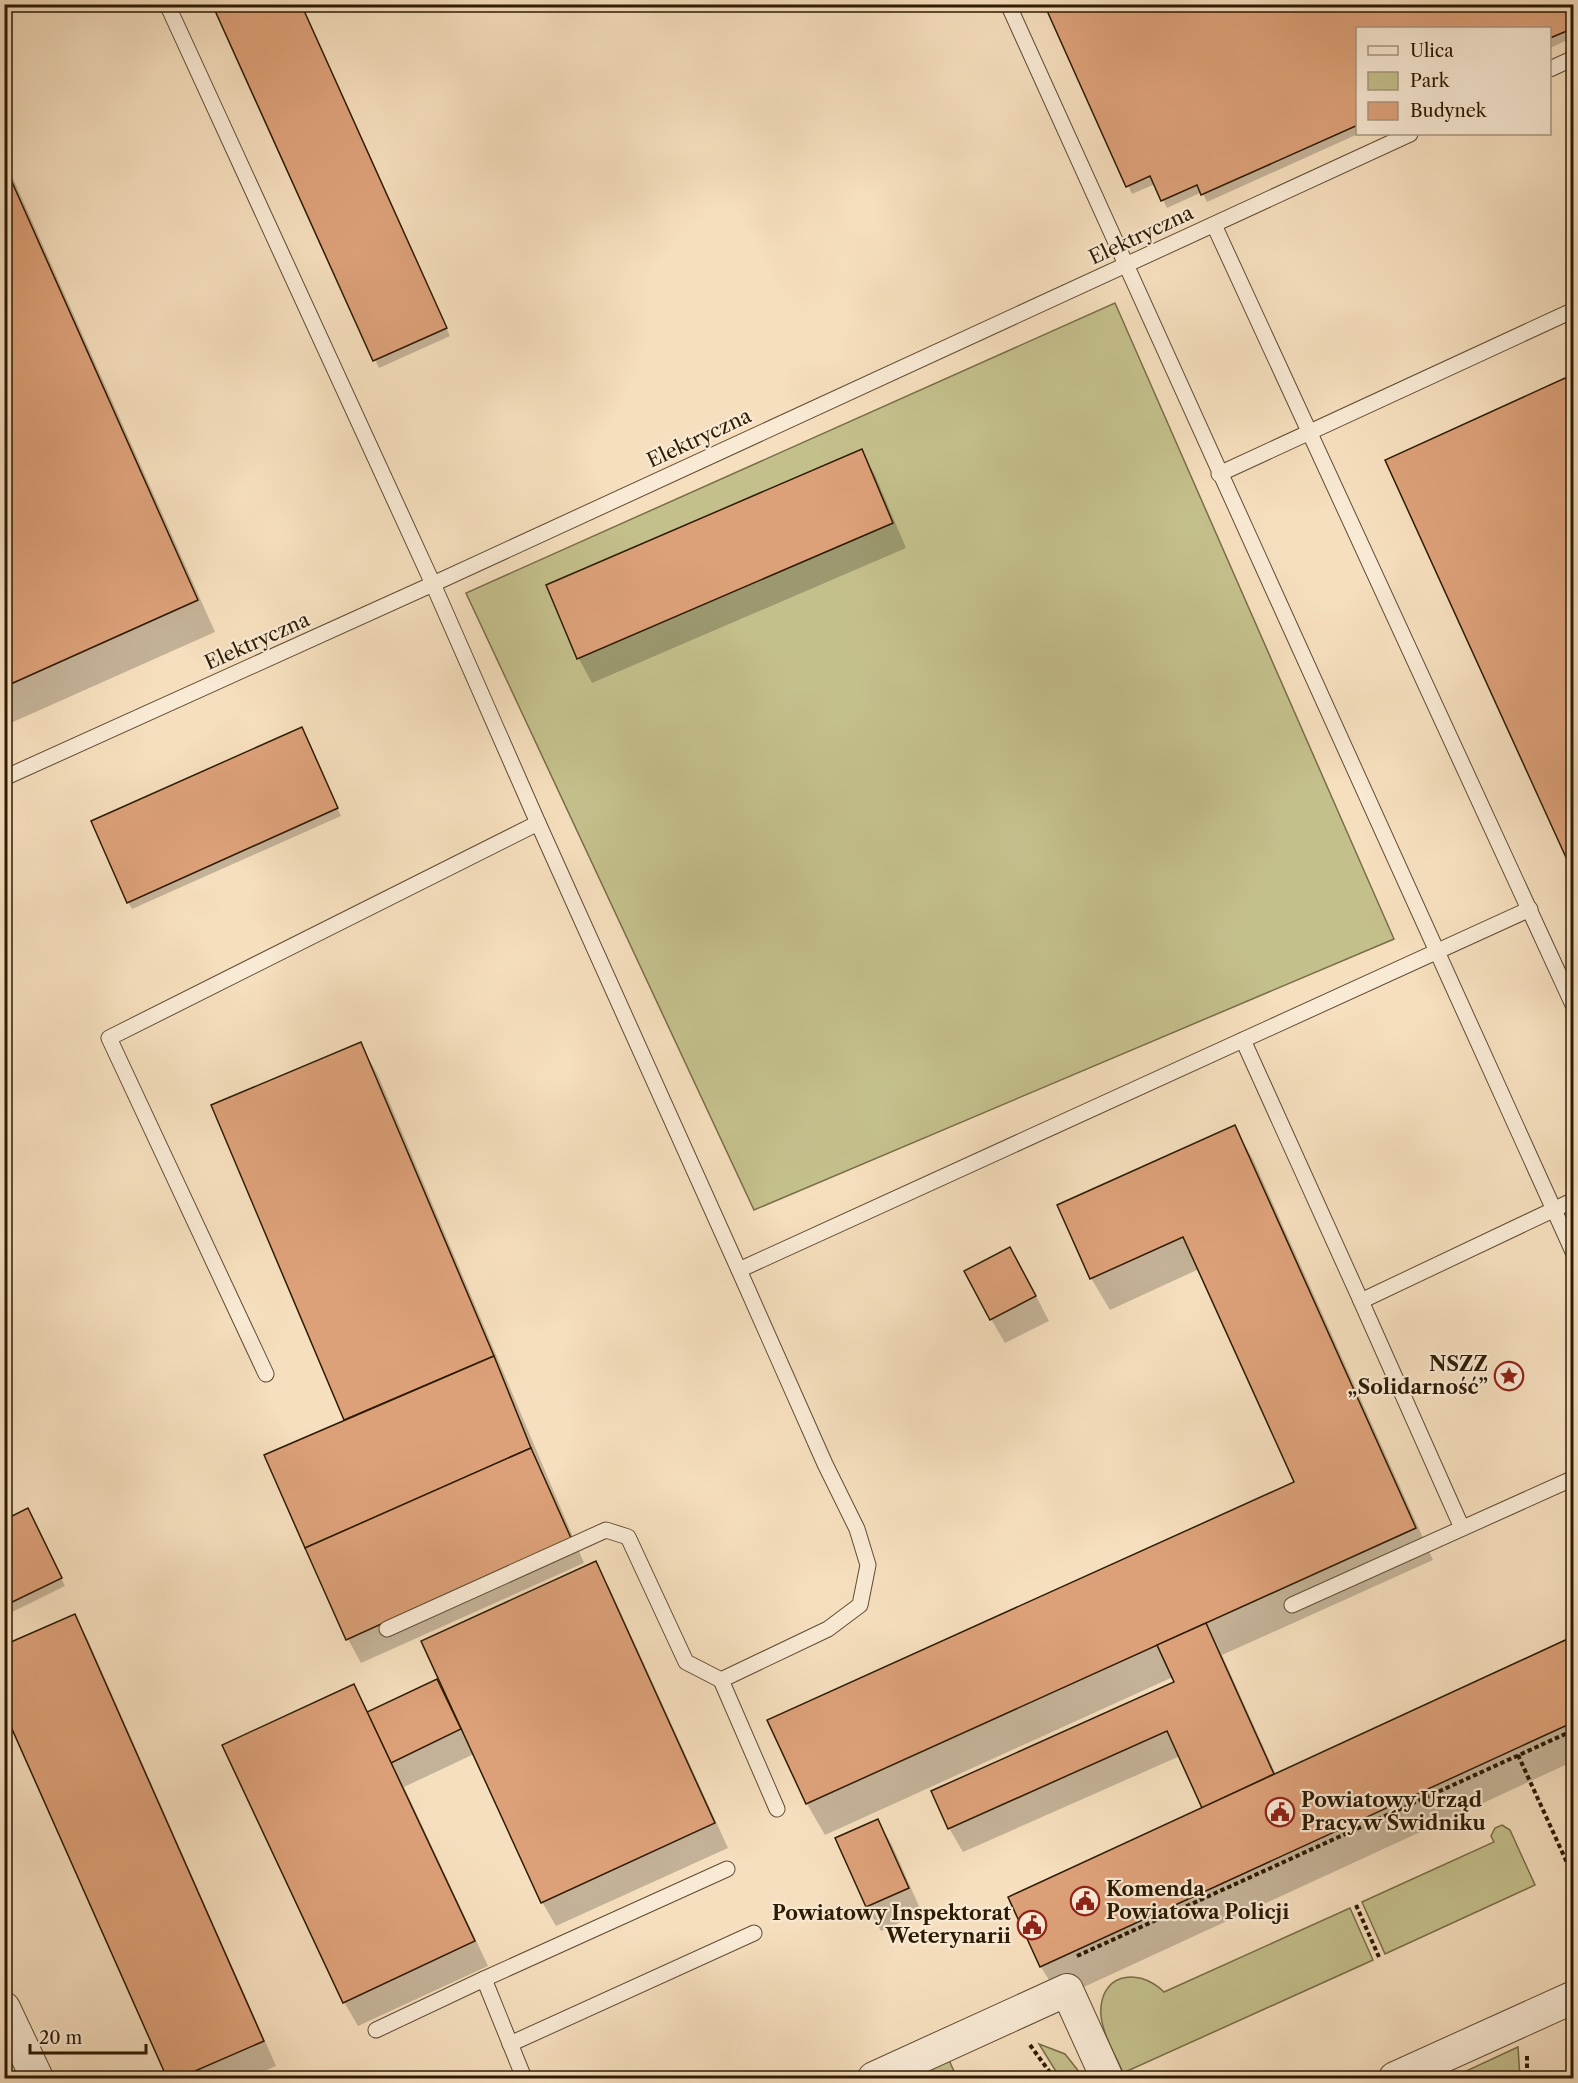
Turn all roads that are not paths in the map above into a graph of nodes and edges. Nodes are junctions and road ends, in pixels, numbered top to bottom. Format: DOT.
graph roads {
  1 [pos="167,4"];
  2 [pos="1008,4"];
  3 [pos="1574,57"];
  4 [pos="1551,68"];
  5 [pos="1408,135"];
  6 [pos="1214,225"];
  7 [pos="1126,265"];
  8 [pos="1574,310"];
  9 [pos="1310,431"];
  10 [pos="1219,474"];
  11 [pos="433,584"];
  12 [pos="4,778"];
  13 [pos="538,823"];
  14 [pos="1530,909"];
  15 [pos="1438,951"];
  16 [pos="1574,1007"];
  17 [pos="1243,1040"];
  18 [pos="1574,1200"];
  19 [pos="1553,1209"];
  20 [pos="1574,1254"];
  21 [pos="739,1270"];
  22 [pos="1361,1301"];
  23 [pos="266,1374"];
  24 [pos="1574,1478"];
  25 [pos="1462,1528"];
  26 [pos="1292,1605"];
  27 [pos="387,1629"];
  28 [pos="721,1680"];
  29 [pos="777,1809"];
  30 [pos="727,1869"];
  31 [pos="754,1933"];
  32 [pos="484,1978"];
  33 [pos="1574,1997"];
  34 [pos="4,2007"];
  35 [pos="376,2030"];
  36 [pos="510,2044"];
  37 [pos="37,2079"];
  38 [pos="524,2079"];
  39 [pos="874,2079"];
  40 [pos="1107,2079"];
  41 [pos="1395,2079"];
  1 -- 11 [label="lane"];
  2 -- 7 [label="lane"];
  3 -- 4 [label="lane"];
  5 -- 6 [label="lane, Elektryczna"];
  6 -- 7 [label="lane, Elektryczna"];
  6 -- 9 [label="lane"];
  7 -- 10 [label="lane"];
  7 -- 11 [label="lane, Elektryczna"];
  8 -- 9 [label="lane"];
  9 -- 10 [label="lane"];
  9 -- 14 [label="lane"];
  10 -- 15 [label="lane"];
  11 -- 12 [label="lane, Elektryczna"];
  11 -- 13 [label="lane"];
  13 -- 21 [label="lane"];
  13 -- 23 [label="lane"];
  14 -- 15 [label="lane"];
  14 -- 16 [label="lane"];
  15 -- 17 [label="lane"];
  15 -- 19 [label="lane"];
  17 -- 21 [label="lane"];
  17 -- 22 [label="lane"];
  18 -- 19 [label="lane"];
  19 -- 20 [label="lane"];
  19 -- 22 [label="lane"];
  21 -- 28 [label="lane"];
  22 -- 25 [label="lane"];
  24 -- 25 [label="lane"];
  25 -- 26 [label="lane"];
  27 -- 28 [label="lane"];
  28 -- 29 [label="lane"];
  30 -- 32 [label="lane"];
  31 -- 36 [label="lane"];
  32 -- 35 [label="lane"];
  32 -- 36 [label="lane"];
  33 -- 41 [label="street"];
  34 -- 37 [label="street"];
  36 -- 38 [label="lane"];
  39 -- 40 [label="street"];
}
